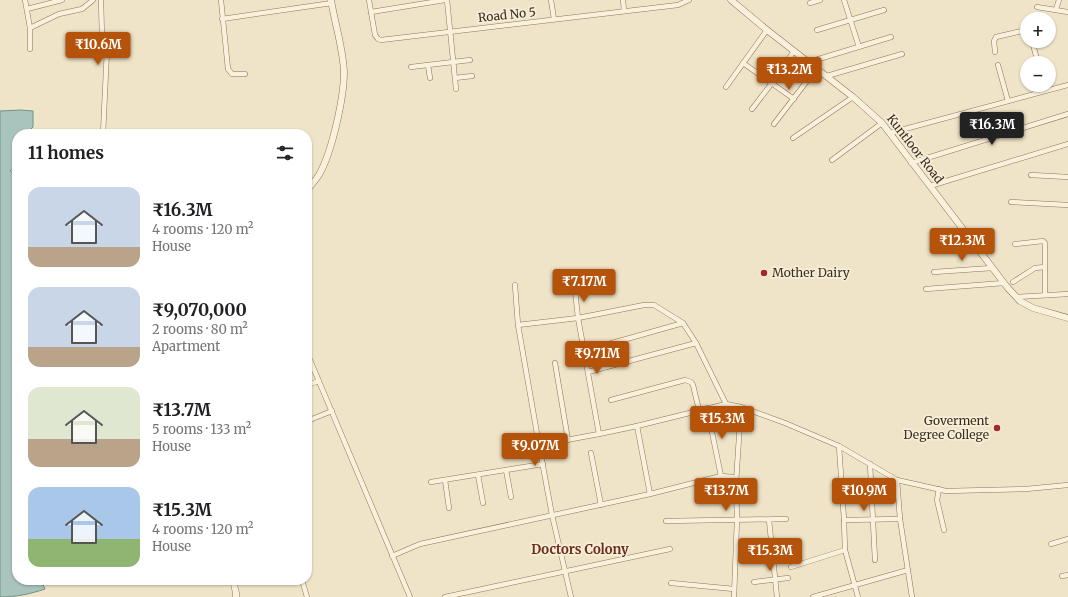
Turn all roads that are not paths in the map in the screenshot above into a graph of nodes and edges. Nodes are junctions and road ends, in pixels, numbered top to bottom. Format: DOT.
graph roads {
  1 [pos="26,0"];
  2 [pos="62,0"];
  3 [pos="93,0"];
  4 [pos="101,0"];
  5 [pos="221,0"];
  6 [pos="369,0"];
  7 [pos="446,0"];
  8 [pos="551,0"];
  9 [pos="623,0"];
  10 [pos="688,0"];
  11 [pos="730,0"];
  12 [pos="820,0"];
  13 [pos="844,0"];
  14 [pos="1059,0"];
  15 [pos="331,2"];
  16 [pos="678,2"];
  17 [pos="810,3"];
  18 [pos="1037,6"];
  19 [pos="27,9"];
  20 [pos="1056,9"];
  21 [pos="884,10"];
  22 [pos="624,11"];
  23 [pos="372,12"];
  24 [pos="1068,12"];
  25 [pos="222,19"];
  26 [pos="554,19"];
  27 [pos="850,20"];
  28 [pos="30,28"];
  29 [pos="766,30"];
  30 [pos="817,30"];
  31 [pos="450,31"];
  32 [pos="1020,31"];
  33 [pos="891,37"];
  34 [pos="859,47"];
  35 [pos="30,49"];
  36 [pos="794,51"];
  37 [pos="995,52"];
  38 [pos="902,54"];
  39 [pos="470,60"];
  40 [pos="453,62"];
  41 [pos="743,62"];
  42 [pos="809,62"];
  43 [pos="428,65"];
  44 [pos="998,65"];
  45 [pos="411,67"];
  46 [pos="817,68"];
  47 [pos="245,74"];
  48 [pos="472,76"];
  49 [pos="827,76"];
  50 [pos="430,78"];
  51 [pos="455,78"];
  52 [pos="772,83"];
  53 [pos="1068,85"];
  54 [pos="726,87"];
  55 [pos="1056,88"];
  56 [pos="456,89"];
  57 [pos="1043,92"];
  58 [pos="853,97"];
  59 [pos="794,99"];
  60 [pos="1008,102"];
  61 [pos="752,109"];
  62 [pos="1068,114"];
  63 [pos="882,123"];
  64 [pos="774,124"];
  65 [pos="103,129"];
  66 [pos="890,133"];
  67 [pos="793,138"];
  68 [pos="1068,144"];
  69 [pos="832,160"];
  70 [pos="911,163"];
  71 [pos="1032,175"];
  72 [pos="1068,177"];
  73 [pos="312,183"];
  74 [pos="930,186"];
  75 [pos="1011,202"];
  76 [pos="1068,205"];
  77 [pos="1015,244"];
  78 [pos="1045,267"];
  79 [pos="992,268"];
  80 [pos="934,272"];
  81 [pos="1013,282"];
  82 [pos="1004,283"];
  83 [pos="515,285"];
  84 [pos="926,289"];
  85 [pos="575,290"];
  86 [pos="1068,294"];
  87 [pos="1045,295"];
  88 [pos="1016,297"];
  89 [pos="578,318"];
  90 [pos="1068,318"];
  91 [pos="683,323"];
  92 [pos="518,325"];
  93 [pos="696,343"];
  94 [pos="584,351"];
  95 [pos="555,363"];
  96 [pos="312,365"];
  97 [pos="588,372"];
  98 [pos="319,381"];
  99 [pos="312,384"];
  100 [pos="611,400"];
  101 [pos="726,404"];
  102 [pos="742,407"];
  103 [pos="707,408"];
  104 [pos="699,410"];
  105 [pos="332,411"];
  106 [pos="312,419"];
  107 [pos="637,426"];
  108 [pos="600,434"];
  109 [pos="568,440"];
  110 [pos="539,445"];
  111 [pos="839,446"];
  112 [pos="591,453"];
  113 [pos="543,464"];
  114 [pos="870,464"];
  115 [pos="506,470"];
  116 [pos="478,475"];
  117 [pos="721,476"];
  118 [pos="445,480"];
  119 [pos="897,480"];
  120 [pos="431,482"];
  121 [pos="736,484"];
  122 [pos="1068,485"];
  123 [pos="939,489"];
  124 [pos="650,494"];
  125 [pos="511,497"];
  126 [pos="482,503"];
  127 [pos="601,505"];
  128 [pos="449,508"];
  129 [pos="552,515"];
  130 [pos="786,519"];
  131 [pos="900,519"];
  132 [pos="737,520"];
  133 [pos="769,520"];
  134 [pos="844,520"];
  135 [pos="873,520"];
  136 [pos="666,521"];
  137 [pos="944,530"];
  138 [pos="1068,539"];
  139 [pos="796,544"];
  140 [pos="1051,544"];
  141 [pos="670,549"];
  142 [pos="785,550"];
  143 [pos="845,550"];
  144 [pos="772,552"];
  145 [pos="755,555"];
  146 [pos="392,556"];
  147 [pos="875,560"];
  148 [pos="799,564"];
  149 [pos="792,567"];
  150 [pos="908,570"];
  151 [pos="565,571"];
  152 [pos="1068,575"];
  153 [pos="1062,576"];
  154 [pos="788,578"];
  155 [pos="775,580"];
  156 [pos="754,582"];
  157 [pos="671,583"];
  158 [pos="234,585"];
  159 [pos="303,585"];
  160 [pos="855,585"];
  161 [pos="734,589"];
  162 [pos="236,597"];
  163 [pos="307,597"];
  164 [pos="410,597"];
  165 [pos="445,597"];
  166 [pos="571,597"];
  167 [pos="734,597"];
  168 [pos="777,597"];
  169 [pos="813,597"];
  170 [pos="858,597"];
  171 [pos="912,597"];
  1 -- 19 [label="street"];
  2 -- 19 [label="street"];
  3 -- 28 [label="street"];
  4 -- 65 [label="street"];
  5 -- 25 [label="street"];
  6 -- 23 [label="street"];
  7 -- 23 [label="street"];
  7 -- 31 [label="street"];
  8 -- 26 [label="street"];
  9 -- 22 [label="street"];
  10 -- 16 [label="street, Road No 5"];
  11 -- 29 [label="street, Kuntloor Road"];
  12 -- 17 [label="street"];
  13 -- 27 [label="street"];
  14 -- 20 [label="street"];
  15 -- 25 [label="street"];
  15 -- 73 [label="street"];
  16 -- 22 [label="street, Road No 5"];
  18 -- 20 [label="street"];
  19 -- 28 [label="street"];
  20 -- 24 [label="street"];
  21 -- 27 [label="street"];
  22 -- 26 [label="street, Road No 5"];
  23 -- 31 [label="street, Road No 5"];
  25 -- 47 [label="street"];
  26 -- 31 [label="street, Road No 5"];
  27 -- 30 [label="street"];
  27 -- 34 [label="street"];
  28 -- 35 [label="street"];
  29 -- 36 [label="street, Kuntloor Road"];
  29 -- 41 [label="street"];
  31 -- 40 [label="street"];
  32 -- 37 [label="street"];
  33 -- 34 [label="street"];
  34 -- 42 [label="street"];
  36 -- 42 [label="street, Kuntloor Road"];
  36 -- 52 [label="street"];
  38 -- 49 [label="street"];
  39 -- 40 [label="street"];
  40 -- 43 [label="street"];
  40 -- 51 [label="street"];
  41 -- 52 [label="street"];
  41 -- 54 [label="street"];
  42 -- 46 [label="street, Kuntloor Road"];
  43 -- 45 [label="street"];
  43 -- 50 [label="street"];
  44 -- 60 [label="street"];
  46 -- 49 [label="street, Kuntloor Road"];
  46 -- 59 [label="street"];
  48 -- 51 [label="street"];
  49 -- 58 [label="street, Kuntloor Road"];
  51 -- 56 [label="street"];
  52 -- 59 [label="street"];
  52 -- 61 [label="street"];
  53 -- 55 [label="street"];
  57 -- 60 [label="street"];
  58 -- 63 [label="street, Kuntloor Road"];
  58 -- 67 [label="street"];
  59 -- 64 [label="street"];
  60 -- 66 [label="street"];
  62 -- 70 [label="street"];
  63 -- 66 [label="street, Kuntloor Road"];
  63 -- 69 [label="street"];
  66 -- 70 [label="street, Kuntloor Road"];
  68 -- 74 [label="street"];
  70 -- 74 [label="street, Kuntloor Road"];
  71 -- 72 [label="street"];
  74 -- 79 [label="street, Kuntloor Road"];
  75 -- 76 [label="street"];
  77 -- 78 [label="street"];
  78 -- 81 [label="street"];
  78 -- 87 [label="street"];
  79 -- 80 [label="street"];
  79 -- 82 [label="street, Kuntloor Road"];
  82 -- 84 [label="street"];
  82 -- 88 [label="street, Kuntloor Road"];
  83 -- 92 [label="street"];
  85 -- 89 [label="street"];
  86 -- 87 [label="street"];
  87 -- 88 [label="street"];
  88 -- 90 [label="street, Kuntloor Road"];
  89 -- 91 [label="street"];
  89 -- 92 [label="street"];
  89 -- 94 [label="street"];
  91 -- 93 [label="street"];
  91 -- 94 [label="street"];
  92 -- 110 [label="street"];
  93 -- 97 [label="street"];
  93 -- 101 [label="street"];
  94 -- 97 [label="street"];
  95 -- 109 [label="street"];
  96 -- 98 [label="street"];
  97 -- 108 [label="street"];
  98 -- 99 [label="street"];
  98 -- 105 [label="street"];
  100 -- 104 [label="street"];
  101 -- 102 [label="street"];
  101 -- 103 [label="street"];
  102 -- 111 [label="street"];
  102 -- 121 [label="street"];
  103 -- 104 [label="street"];
  103 -- 117 [label="street"];
  104 -- 107 [label="street"];
  105 -- 106 [label="street"];
  105 -- 146 [label="street"];
  107 -- 108 [label="street"];
  107 -- 124 [label="street"];
  108 -- 109 [label="street"];
  109 -- 110 [label="street"];
  110 -- 113 [label="street"];
  111 -- 114 [label="street"];
  111 -- 134 [label="street"];
  112 -- 127 [label="street"];
  113 -- 115 [label="street"];
  113 -- 129 [label="street"];
  114 -- 119 [label="street"];
  114 -- 135 [label="street"];
  115 -- 116 [label="street"];
  115 -- 125 [label="street"];
  116 -- 118 [label="street"];
  116 -- 126 [label="street"];
  117 -- 121 [label="street"];
  117 -- 124 [label="street"];
  118 -- 120 [label="street"];
  118 -- 128 [label="street"];
  119 -- 123 [label="street"];
  119 -- 131 [label="street"];
  121 -- 132 [label="street"];
  122 -- 123 [label="street"];
  123 -- 137 [label="street"];
  124 -- 127 [label="street"];
  127 -- 129 [label="street"];
  129 -- 146 [label="street"];
  129 -- 151 [label="street"];
  130 -- 133 [label="street"];
  131 -- 135 [label="street"];
  131 -- 150 [label="street"];
  132 -- 133 [label="street"];
  132 -- 136 [label="street"];
  132 -- 161 [label="street"];
  133 -- 144 [label="street"];
  134 -- 135 [label="street"];
  134 -- 143 [label="street"];
  135 -- 147 [label="street"];
  138 -- 140 [label="street"];
  139 -- 148 [label="street"];
  141 -- 151 [label="street"];
  142 -- 144 [label="street"];
  143 -- 148 [label="street"];
  143 -- 160 [label="street"];
  144 -- 145 [label="street"];
  144 -- 155 [label="street"];
  146 -- 164 [label="street"];
  148 -- 149 [label="street"];
  150 -- 160 [label="street"];
  150 -- 171 [label="street"];
  151 -- 165 [label="street"];
  151 -- 166 [label="street"];
  152 -- 153 [label="street"];
  154 -- 155 [label="street"];
  155 -- 156 [label="street"];
  155 -- 168 [label="street"];
  157 -- 161 [label="street"];
  158 -- 162 [label="street"];
  159 -- 163 [label="street"];
  160 -- 169 [label="street"];
  160 -- 170 [label="street"];
  161 -- 167 [label="street"];
}
